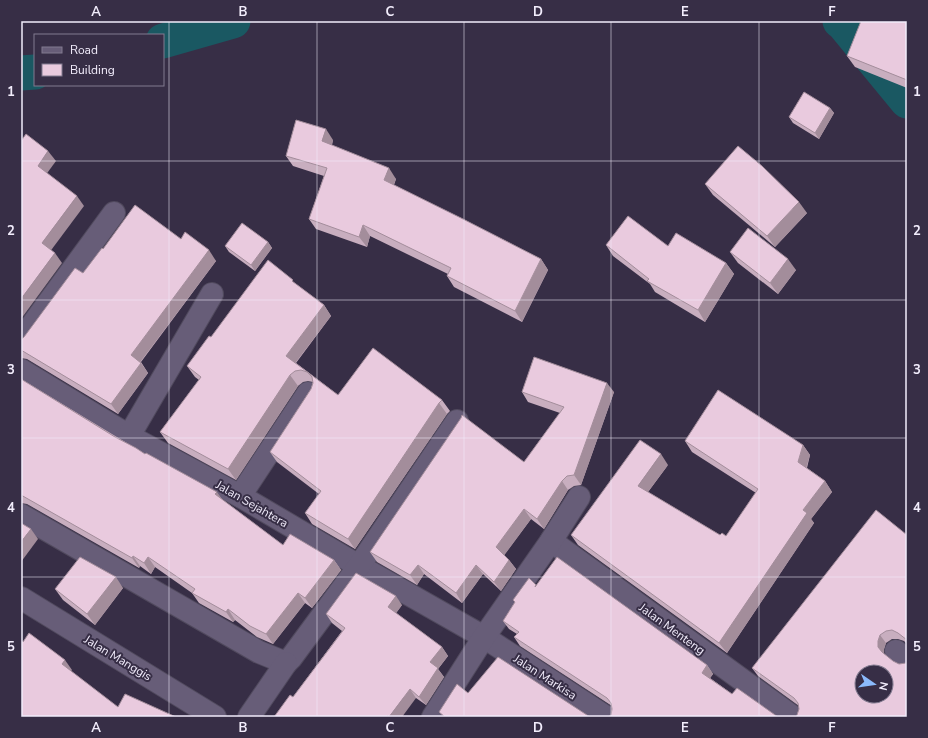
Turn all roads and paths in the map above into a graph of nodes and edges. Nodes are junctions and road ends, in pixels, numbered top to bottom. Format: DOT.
graph roads {
  1 [pos="114,213"];
  2 [pos="212,294"];
  3 [pos="21,340"];
  4 [pos="21,370"];
  5 [pos="308,393"];
  6 [pos="457,421"];
  7 [pos="129,436"];
  8 [pos="240,496"];
  9 [pos="579,497"];
  10 [pos="21,515"];
  11 [pos="551,541"];
  12 [pos="359,566"];
  13 [pos="21,598"];
  14 [pos="484,637"];
  15 [pos="286,663"];
  16 [pos="215,717"];
  17 [pos="249,717"];
  18 [pos="433,717"];
  19 [pos="606,717"];
  20 [pos="793,717"];
  1 -- 3 [label="street"];
  2 -- 7 [label="street"];
  4 -- 7 [label="street, Jalan Sejahtera"];
  5 -- 8 [label="street"];
  6 -- 12 [label="street"];
  7 -- 8 [label="street, Jalan Sejahtera"];
  8 -- 12 [label="street, Jalan Sejahtera"];
  9 -- 11 [label="street"];
  10 -- 15 [label="street"];
  11 -- 14 [label="street"];
  11 -- 20 [label="street, Jalan Menteng"];
  12 -- 14 [label="street, Jalan Sejahtera"];
  12 -- 15 [label="street"];
  13 -- 16 [label="street, Jalan Manggis"];
  14 -- 18 [label="street"];
  14 -- 19 [label="street, Jalan Markisa"];
  15 -- 17 [label="street"];
}
